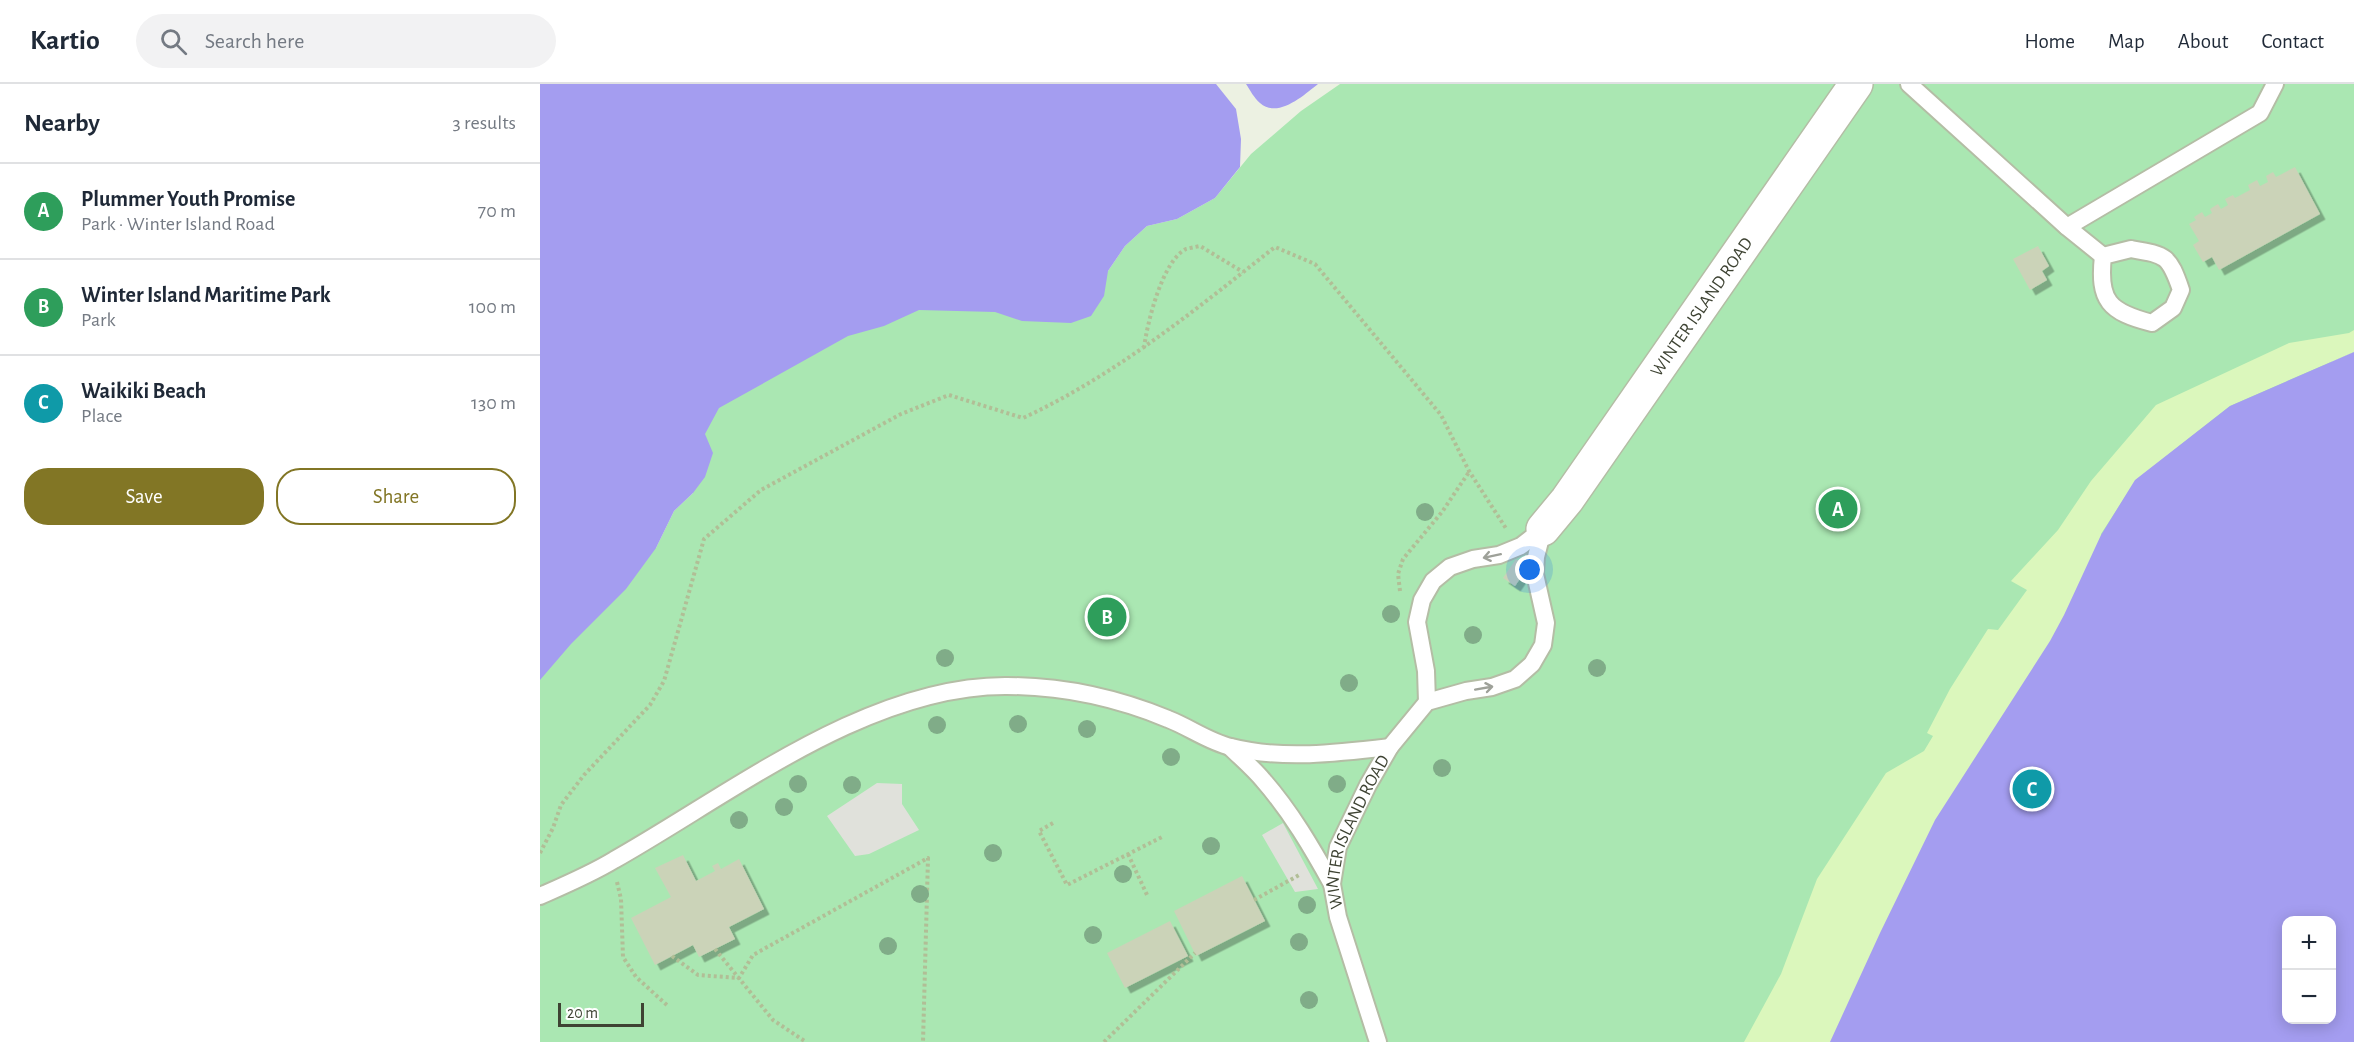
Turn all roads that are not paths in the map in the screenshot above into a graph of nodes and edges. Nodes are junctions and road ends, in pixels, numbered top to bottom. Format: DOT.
graph roads {
  1 [pos="1856,84"];
  2 [pos="1909,84"];
  3 [pos="2275,84"];
  4 [pos="2067,227"];
  5 [pos="2103,256"];
  6 [pos="1532,537"];
  7 [pos="1427,702"];
  8 [pos="1230,747"];
  9 [pos="1390,747"];
  10 [pos="1332,884"];
  11 [pos="540,896"];
  12 [pos="1378,1042"];
  1 -- 6 [label="street, WINTER ISLAND ROAD"];
  2 -- 4 [label="lane"];
  3 -- 4 [label="lane"];
  4 -- 5 [label="lane"];
  5 -- 5 [label="lane"];
  6 -- 7 [label="lane, one-way"];
  7 -- 6 [label="lane, WINTER ISLAND ROAD, one-way"];
  7 -- 9 [label="lane, WINTER ISLAND ROAD"];
  8 -- 9 [label="lane"];
  8 -- 10 [label="lane"];
  8 -- 11 [label="lane"];
  9 -- 10 [label="lane, WINTER ISLAND ROAD"];
  10 -- 12 [label="lane, WINTER ISLAND ROAD"];
}
